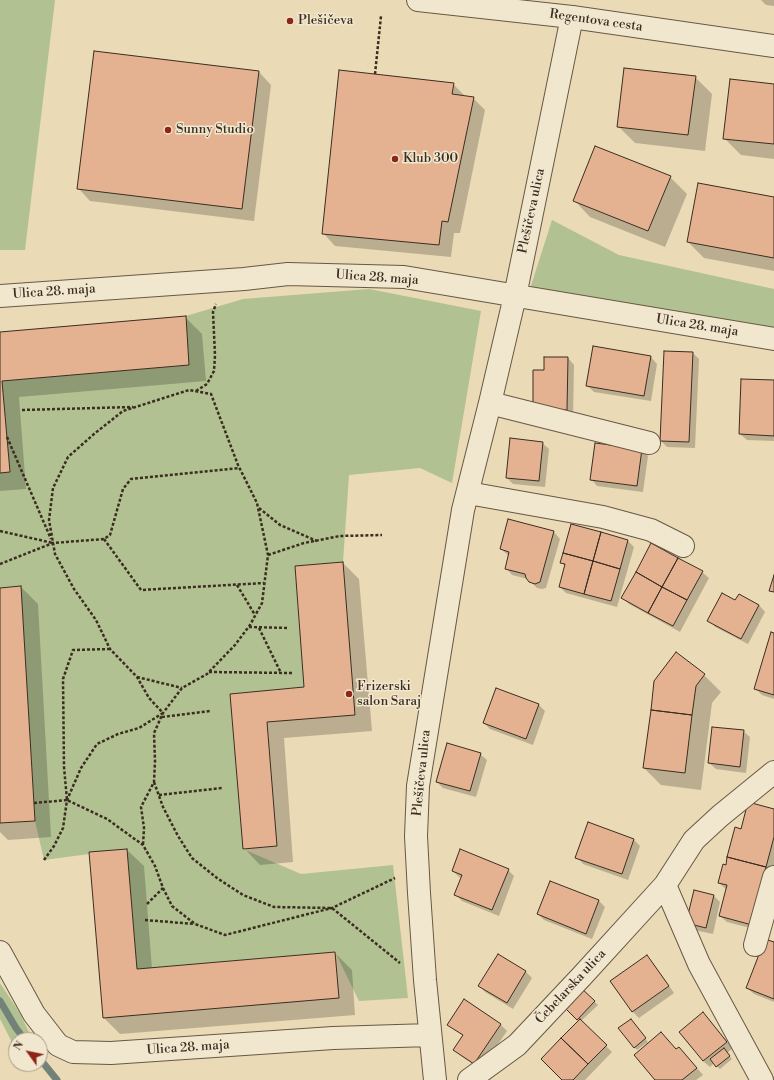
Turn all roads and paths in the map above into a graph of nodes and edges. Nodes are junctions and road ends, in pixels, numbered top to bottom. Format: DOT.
graph roads {
  1 [pos="418,0"];
  2 [pos="573,9"];
  3 [pos="381,16"];
  4 [pos="774,46"];
  5 [pos="375,74"];
  6 [pos="0,296"];
  7 [pos="514,296"];
  8 [pos="218,300"];
  9 [pos="774,339"];
  10 [pos="196,391"];
  11 [pos="490,403"];
  12 [pos="136,407"];
  13 [pos="22,410"];
  14 [pos="7,437"];
  15 [pos="648,443"];
  16 [pos="239,468"];
  17 [pos="468,493"];
  18 [pos="259,508"];
  19 [pos="0,531"];
  20 [pos="382,535"];
  21 [pos="104,540"];
  22 [pos="317,541"];
  23 [pos="53,543"];
  24 [pos="683,546"];
  25 [pos="268,555"];
  26 [pos="0,564"];
  27 [pos="264,583"];
  28 [pos="237,585"];
  29 [pos="256,615"];
  30 [pos="249,627"];
  31 [pos="259,628"];
  32 [pos="289,628"];
  33 [pos="110,649"];
  34 [pos="209,672"];
  35 [pos="281,673"];
  36 [pos="292,673"];
  37 [pos="137,677"];
  38 [pos="182,688"];
  39 [pos="210,711"];
  40 [pos="163,715"];
  41 [pos="774,772"];
  42 [pos="154,782"];
  43 [pos="222,788"];
  44 [pos="159,794"];
  45 [pos="67,800"];
  46 [pos="34,803"];
  47 [pos="143,845"];
  48 [pos="44,860"];
  49 [pos="399,876"];
  50 [pos="774,877"];
  51 [pos="664,884"];
  52 [pos="163,888"];
  53 [pos="147,904"];
  54 [pos="332,908"];
  55 [pos="146,920"];
  56 [pos="195,924"];
  57 [pos="755,945"];
  58 [pos="0,952"];
  59 [pos="401,964"];
  60 [pos="430,1035"];
  61 [pos="435,1080"];
  62 [pos="469,1080"];
  63 [pos="762,1080"];
  1 -- 2 [label="street, Regentova cesta"];
  2 -- 4 [label="street, Regentova cesta"];
  2 -- 7 [label="street, Plešičeva ulica"];
  3 -- 5 [label="path"];
  6 -- 7 [label="street, Ulica 28. maja"];
  7 -- 9 [label="street, Ulica 28. maja"];
  7 -- 11 [label="street, Plešičeva ulica"];
  8 -- 10 [label="path"];
  10 -- 12 [label="path"];
  10 -- 16 [label="path"];
  11 -- 15 [label="street"];
  11 -- 17 [label="street, Plešičeva ulica"];
  12 -- 13 [label="path"];
  12 -- 23 [label="path"];
  14 -- 23 [label="path"];
  16 -- 18 [label="path"];
  16 -- 21 [label="path"];
  17 -- 24 [label="street"];
  17 -- 60 [label="street, Plešičeva ulica"];
  18 -- 22 [label="path"];
  18 -- 25 [label="path"];
  19 -- 23 [label="path"];
  20 -- 22 [label="path"];
  21 -- 23 [label="path"];
  21 -- 28 [label="path"];
  22 -- 25 [label="path"];
  23 -- 26 [label="path"];
  23 -- 33 [label="path"];
  25 -- 27 [label="path"];
  27 -- 28 [label="path"];
  27 -- 29 [label="path"];
  28 -- 29 [label="path"];
  29 -- 30 [label="path"];
  30 -- 31 [label="path"];
  30 -- 34 [label="path"];
  31 -- 32 [label="path"];
  31 -- 35 [label="path"];
  33 -- 37 [label="path"];
  33 -- 45 [label="path"];
  34 -- 35 [label="path"];
  34 -- 38 [label="path"];
  35 -- 36 [label="path"];
  37 -- 38 [label="path"];
  37 -- 40 [label="path"];
  38 -- 40 [label="path"];
  39 -- 40 [label="path"];
  40 -- 42 [label="path"];
  40 -- 45 [label="path"];
  41 -- 51 [label="street, Čebelarska ulica"];
  42 -- 44 [label="path"];
  42 -- 47 [label="path"];
  43 -- 44 [label="path"];
  44 -- 54 [label="path"];
  45 -- 46 [label="path"];
  45 -- 47 [label="path"];
  45 -- 48 [label="path"];
  47 -- 52 [label="path"];
  49 -- 54 [label="path"];
  50 -- 57 [label="street"];
  51 -- 62 [label="street, Čebelarska ulica"];
  51 -- 63 [label="street"];
  52 -- 53 [label="path"];
  52 -- 56 [label="path"];
  54 -- 56 [label="path"];
  54 -- 59 [label="path"];
  55 -- 56 [label="path"];
  58 -- 60 [label="street, Ulica 28. maja"];
  60 -- 61 [label="street, Plešičeva ulica"];
}
